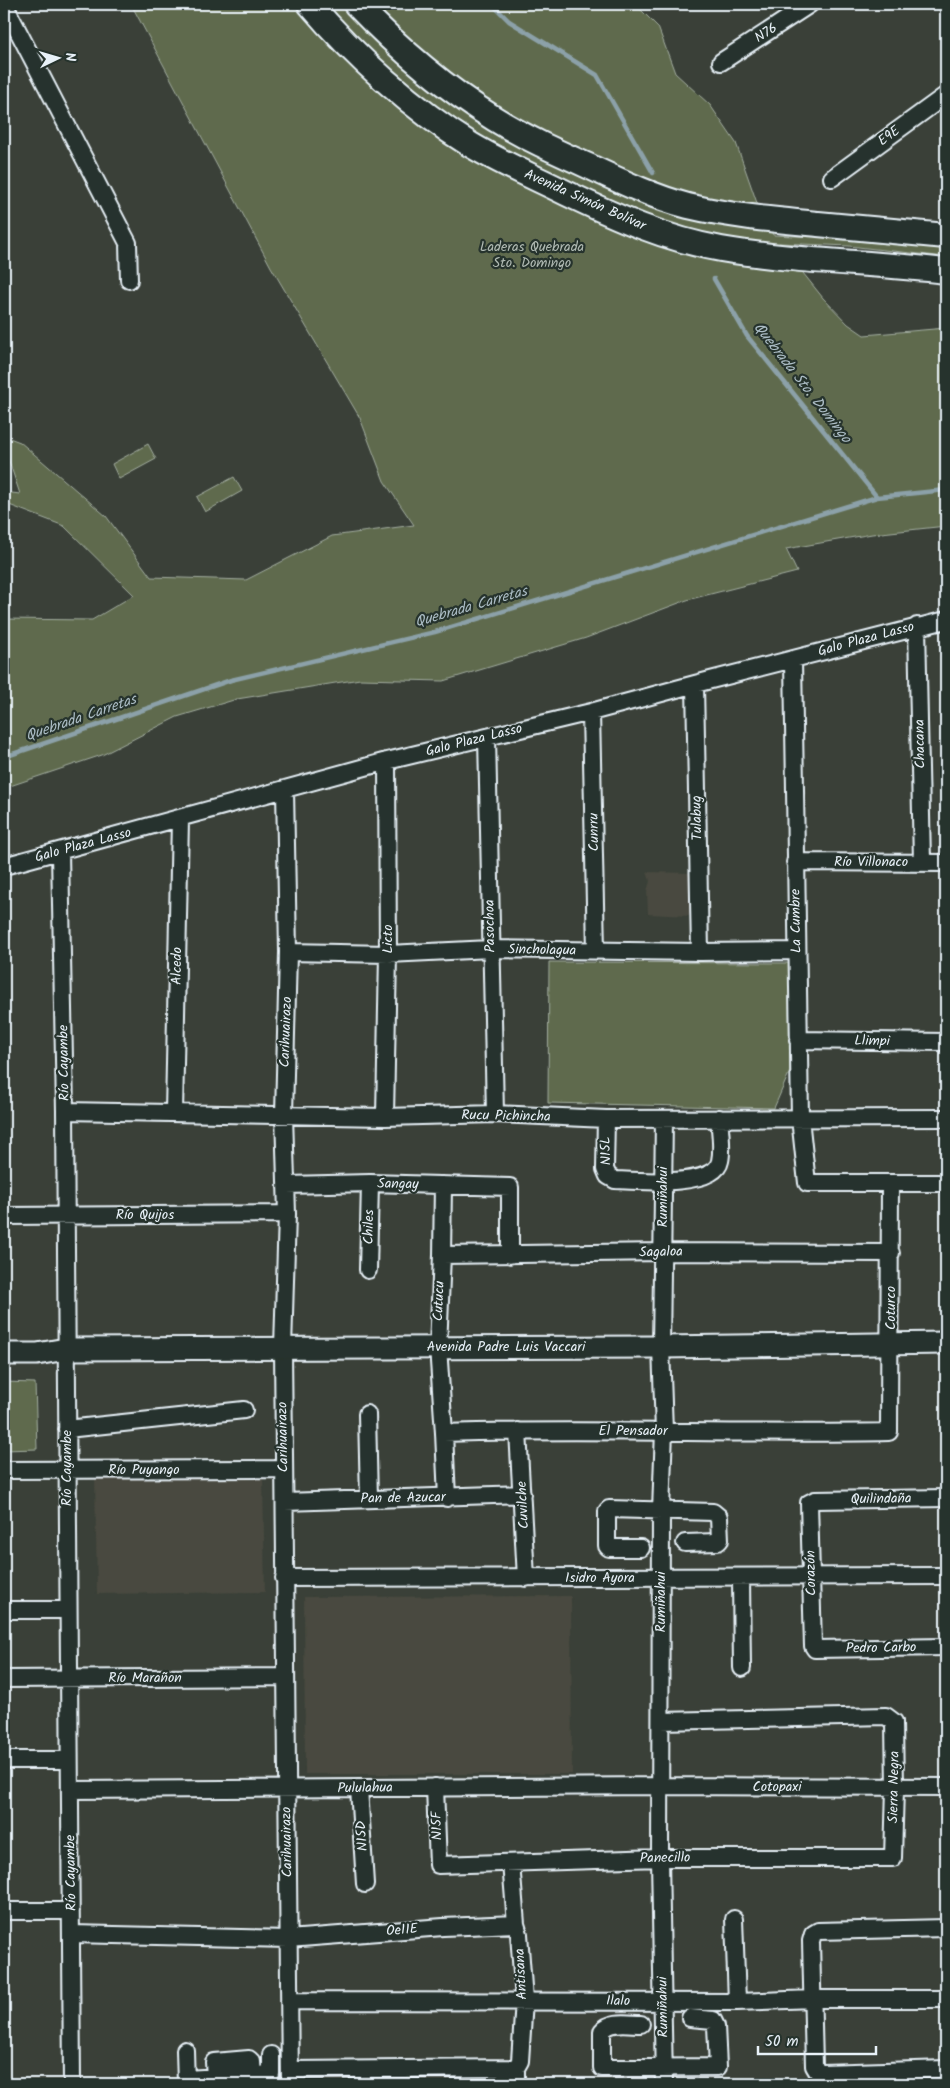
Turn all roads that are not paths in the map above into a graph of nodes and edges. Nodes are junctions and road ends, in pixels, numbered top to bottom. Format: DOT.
graph roads {
  1 [pos="4,4"];
  2 [pos="310,4"];
  3 [pos="356,4"];
  4 [pos="810,4"];
  5 [pos="722,62"];
  6 [pos="946,95"];
  7 [pos="832,178"];
  8 [pos="946,236"];
  9 [pos="946,270"];
  10 [pos="129,280"];
  11 [pos="946,620"];
  12 [pos="917,626"];
  13 [pos="793,659"];
  14 [pos="694,684"];
  15 [pos="591,712"];
  16 [pos="487,737"];
  17 [pos="387,761"];
  18 [pos="285,790"];
  19 [pos="180,819"];
  20 [pos="60,852"];
  21 [pos="795,862"];
  22 [pos="922,862"];
  23 [pos="946,863"];
  24 [pos="4,866"];
  25 [pos="490,949"];
  26 [pos="596,951"];
  27 [pos="796,951"];
  28 [pos="288,952"];
  29 [pos="700,952"];
  30 [pos="388,954"];
  31 [pos="798,1040"];
  32 [pos="946,1042"];
  33 [pos="65,1111"];
  34 [pos="174,1113"];
  35 [pos="495,1114"];
  36 [pos="284,1115"];
  37 [pos="385,1117"];
  38 [pos="719,1118"];
  39 [pos="800,1118"];
  40 [pos="946,1118"];
  41 [pos="606,1119"];
  42 [pos="664,1119"];
  43 [pos="663,1181"];
  44 [pos="946,1182"];
  45 [pos="370,1183"];
  46 [pos="890,1183"];
  47 [pos="287,1185"];
  48 [pos="442,1185"];
  49 [pos="287,1214"];
  50 [pos="4,1216"];
  51 [pos="65,1216"];
  52 [pos="664,1252"];
  53 [pos="892,1253"];
  54 [pos="510,1255"];
  55 [pos="441,1261"];
  56 [pos="368,1270"];
  57 [pos="4,1340"];
  58 [pos="946,1343"];
  59 [pos="891,1344"];
  60 [pos="661,1347"];
  61 [pos="283,1348"];
  62 [pos="66,1349"];
  63 [pos="4,1354"];
  64 [pos="439,1356"];
  65 [pos="244,1410"];
  66 [pos="368,1414"];
  67 [pos="67,1429"];
  68 [pos="518,1431"];
  69 [pos="664,1431"];
  70 [pos="889,1432"];
  71 [pos="444,1433"];
  72 [pos="284,1469"];
  73 [pos="4,1470"];
  74 [pos="67,1471"];
  75 [pos="522,1494"];
  76 [pos="446,1498"];
  77 [pos="946,1498"];
  78 [pos="369,1499"];
  79 [pos="815,1500"];
  80 [pos="285,1502"];
  81 [pos="661,1510"];
  82 [pos="685,1543"];
  83 [pos="641,1548"];
  84 [pos="946,1576"];
  85 [pos="284,1578"];
  86 [pos="526,1578"];
  87 [pos="660,1578"];
  88 [pos="740,1578"];
  89 [pos="810,1578"];
  90 [pos="4,1610"];
  91 [pos="68,1610"];
  92 [pos="946,1647"];
  93 [pos="815,1649"];
  94 [pos="742,1668"];
  95 [pos="286,1678"];
  96 [pos="69,1679"];
  97 [pos="4,1680"];
  98 [pos="661,1721"];
  99 [pos="4,1760"];
  100 [pos="69,1760"];
  101 [pos="660,1786"];
  102 [pos="435,1787"];
  103 [pos="946,1787"];
  104 [pos="359,1788"];
  105 [pos="895,1788"];
  106 [pos="286,1789"];
  107 [pos="70,1790"];
  108 [pos="660,1858"];
  109 [pos="893,1858"];
  110 [pos="511,1863"];
  111 [pos="438,1865"];
  112 [pos="366,1884"];
  113 [pos="71,1911"];
  114 [pos="4,1912"];
  115 [pos="734,1918"];
  116 [pos="516,1924"];
  117 [pos="946,1928"];
  118 [pos="72,1934"];
  119 [pos="288,1939"];
  120 [pos="812,1999"];
  121 [pos="946,1999"];
  122 [pos="524,2000"];
  123 [pos="289,2001"];
  124 [pos="664,2002"];
  125 [pos="737,2002"];
  126 [pos="690,2018"];
  127 [pos="641,2024"];
  128 [pos="185,2050"];
  129 [pos="271,2055"];
  130 [pos="663,2066"];
  131 [pos="946,2069"];
  132 [pos="516,2076"];
  133 [pos="290,2077"];
  134 [pos="369,2077"];
  135 [pos="891,2077"];
  136 [pos="272,2079"];
  137 [pos="186,2082"];
  138 [pos="72,2084"];
  139 [pos="664,2084"];
  1 -- 10 [label="street"];
  2 -- 9 [label="highway, Avenida Simón Bolívar"];
  3 -- 8 [label="highway"];
  4 -- 5 [label="street, N76"];
  6 -- 7 [label="street, E9E"];
  11 -- 12 [label="street, Galo Plaza Lasso"];
  12 -- 13 [label="street, Galo Plaza Lasso"];
  12 -- 22 [label="street, Chacana"];
  13 -- 14 [label="street, Galo Plaza Lasso"];
  13 -- 21 [label="street, La Cumbre"];
  14 -- 15 [label="street, Galo Plaza Lasso"];
  14 -- 29 [label="street, Tulabug"];
  15 -- 16 [label="street, Galo Plaza Lasso"];
  15 -- 26 [label="street, Cunrru"];
  16 -- 17 [label="street, Galo Plaza Lasso"];
  16 -- 25 [label="street, Pasochoa"];
  17 -- 18 [label="street, Galo Plaza Lasso"];
  17 -- 30 [label="street, Licto"];
  18 -- 19 [label="street, Galo Plaza Lasso"];
  18 -- 28 [label="street, Carihuairazo"];
  19 -- 20 [label="street, Galo Plaza Lasso"];
  19 -- 34 [label="street, Alcedo"];
  20 -- 24 [label="street, Galo Plaza Lasso"];
  20 -- 33 [label="street, Río Cayambe"];
  21 -- 22 [label="street, Río Villonaco"];
  21 -- 27 [label="street, La Cumbre"];
  22 -- 23 [label="street, Río Villonaco"];
  25 -- 26 [label="street, Sincholagua"];
  25 -- 30 [label="street, Sincholagua"];
  25 -- 35 [label="street, Pasochoa"];
  26 -- 29 [label="street, Sincholagua"];
  27 -- 29 [label="street, Sincholagua"];
  27 -- 31 [label="street, La Cumbre"];
  28 -- 30 [label="street, Sincholagua"];
  28 -- 36 [label="street, Carihuairazo"];
  30 -- 37 [label="street, Licto"];
  31 -- 32 [label="street, Llimpi"];
  31 -- 39 [label="street, La Cumbre"];
  33 -- 34 [label="street, Rucu Pichincha"];
  33 -- 51 [label="street, Río Cayambe"];
  34 -- 36 [label="street, Rucu Pichincha"];
  35 -- 37 [label="street, Rucu Pichincha"];
  35 -- 41 [label="street, Rucu Pichincha"];
  36 -- 37 [label="street, Rucu Pichincha"];
  36 -- 47 [label="street, Carihuairazo"];
  38 -- 39 [label="street, Rucu Pichincha"];
  38 -- 42 [label="street, Rucu Pichincha"];
  38 -- 43 [label="street"];
  39 -- 40 [label="street, Rucu Pichincha"];
  39 -- 46 [label="street, La Cumbre"];
  41 -- 42 [label="street, Rucu Pichincha"];
  41 -- 43 [label="street, N15L"];
  42 -- 43 [label="street, Rumiñahui"];
  43 -- 52 [label="street, Rumiñahui"];
  44 -- 46 [label="street"];
  45 -- 47 [label="street, Sangay"];
  45 -- 48 [label="street, Sangay"];
  45 -- 56 [label="street, Chiles"];
  46 -- 53 [label="street, Coturco"];
  47 -- 49 [label="street, Carihuairazo"];
  48 -- 54 [label="street, Sangay"];
  48 -- 55 [label="street, Cutucu"];
  49 -- 51 [label="street, Río Quijos"];
  49 -- 61 [label="street, Carihuairazo"];
  50 -- 51 [label="street, Río Quijos"];
  51 -- 62 [label="street, Río Cayambe"];
  52 -- 53 [label="street, Sagaloa"];
  52 -- 54 [label="street, Sagaloa"];
  52 -- 60 [label="street, Rumiñahui"];
  53 -- 59 [label="street, Coturco"];
  54 -- 55 [label="street, Sagaloa"];
  55 -- 64 [label="street, Cutucu"];
  57 -- 62 [label="main road, Avenida Padre Luis Vaccari"];
  58 -- 59 [label="main road, Avenida Padre Luis Vaccari"];
  59 -- 60 [label="main road, Avenida Padre Luis Vaccari"];
  59 -- 70 [label="street, Coturco"];
  60 -- 64 [label="main road, Avenida Padre Luis Vaccari"];
  60 -- 69 [label="street, Rumiñahui"];
  61 -- 62 [label="main road, Avenida Padre Luis Vaccari"];
  61 -- 64 [label="main road, Avenida Padre Luis Vaccari"];
  61 -- 72 [label="street, Carihuairazo"];
  62 -- 63 [label="main road, Avenida Padre Luis Vaccari"];
  62 -- 67 [label="street, Río Cayambe"];
  64 -- 71 [label="street"];
  65 -- 67 [label="street"];
  66 -- 78 [label="street"];
  67 -- 74 [label="street, Río Cayambe"];
  68 -- 69 [label="street, El Pensador"];
  68 -- 71 [label="street, El Pensador"];
  68 -- 75 [label="street, Cuvilche"];
  69 -- 70 [label="street, El Pensador"];
  69 -- 81 [label="street, Rumiñahui"];
  71 -- 76 [label="street"];
  72 -- 74 [label="street, Río Puyango"];
  72 -- 80 [label="street, Carihuairazo"];
  73 -- 74 [label="street, Río Puyango"];
  74 -- 91 [label="street, Río Cayambe"];
  75 -- 76 [label="street, Pan de Azucar"];
  75 -- 86 [label="street, Cuvilche"];
  76 -- 78 [label="street, Pan de Azucar"];
  77 -- 79 [label="street, Quilindaña"];
  78 -- 80 [label="street, Pan de Azucar"];
  79 -- 89 [label="street, Corazón"];
  80 -- 85 [label="street, Carihuairazo"];
  81 -- 82 [label="street"];
  81 -- 83 [label="street"];
  81 -- 87 [label="street, Rumiñahui"];
  84 -- 89 [label="street, Isidro Ayora"];
  85 -- 86 [label="street, Isidro Ayora"];
  85 -- 95 [label="street, Carihuairazo"];
  86 -- 87 [label="street, Isidro Ayora"];
  87 -- 88 [label="street, Isidro Ayora"];
  87 -- 98 [label="street, Rumiñahui"];
  88 -- 89 [label="street, Isidro Ayora"];
  88 -- 94 [label="street"];
  89 -- 93 [label="street, Corazón"];
  90 -- 91 [label="street"];
  91 -- 96 [label="street, Río Cayambe"];
  92 -- 93 [label="street, Pedro Carbo"];
  95 -- 96 [label="street, Río Marañon"];
  95 -- 106 [label="street, Carihuairazo"];
  96 -- 97 [label="street, Río Marañon"];
  96 -- 100 [label="street, Río Cayambe"];
  98 -- 101 [label="street, Rumiñahui"];
  98 -- 105 [label="street, Sierra Negra"];
  99 -- 100 [label="street"];
  100 -- 107 [label="street, Río Cayambe"];
  101 -- 102 [label="street, Pululahua"];
  101 -- 105 [label="street, Cotopaxi"];
  101 -- 108 [label="street, Rumiñahui"];
  102 -- 104 [label="street, Pululahua"];
  102 -- 111 [label="street, N15F"];
  103 -- 105 [label="street, Cotopaxi"];
  104 -- 106 [label="street, Pululahua"];
  104 -- 112 [label="street, N15D"];
  105 -- 109 [label="street, Sierra Negra"];
  106 -- 107 [label="street, Pululahua"];
  106 -- 119 [label="street, Carihuairazo"];
  107 -- 113 [label="street, Río Cayambe"];
  108 -- 109 [label="street, Panecillo"];
  108 -- 110 [label="street, Panecillo"];
  108 -- 124 [label="street, Rumiñahui"];
  110 -- 111 [label="street, Panecillo"];
  110 -- 116 [label="street, Antisana"];
  113 -- 114 [label="street"];
  113 -- 118 [label="street, Río Cayambe"];
  115 -- 125 [label="street"];
  116 -- 119 [label="street, Oe11E"];
  116 -- 122 [label="street, Antisana"];
  117 -- 120 [label="street"];
  118 -- 119 [label="street, Oe11E"];
  118 -- 138 [label="street, Río Cayambe"];
  119 -- 123 [label="street, Carihuairazo"];
  120 -- 121 [label="street, Ilalo"];
  120 -- 125 [label="street, Ilalo"];
  120 -- 135 [label="street"];
  122 -- 123 [label="street, Ilalo"];
  122 -- 124 [label="street, Ilalo"];
  122 -- 132 [label="street, Antisana"];
  123 -- 133 [label="street, Carihuairazo"];
  124 -- 125 [label="street, Ilalo"];
  124 -- 130 [label="street, Rumiñahui"];
  126 -- 130 [label="street"];
  127 -- 130 [label="street"];
  128 -- 137 [label="street"];
  129 -- 136 [label="street"];
  130 -- 139 [label="street, Rumiñahui"];
  131 -- 135 [label="street"];
  132 -- 134 [label="street"];
  133 -- 134 [label="street"];
  136 -- 137 [label="street"];
}
